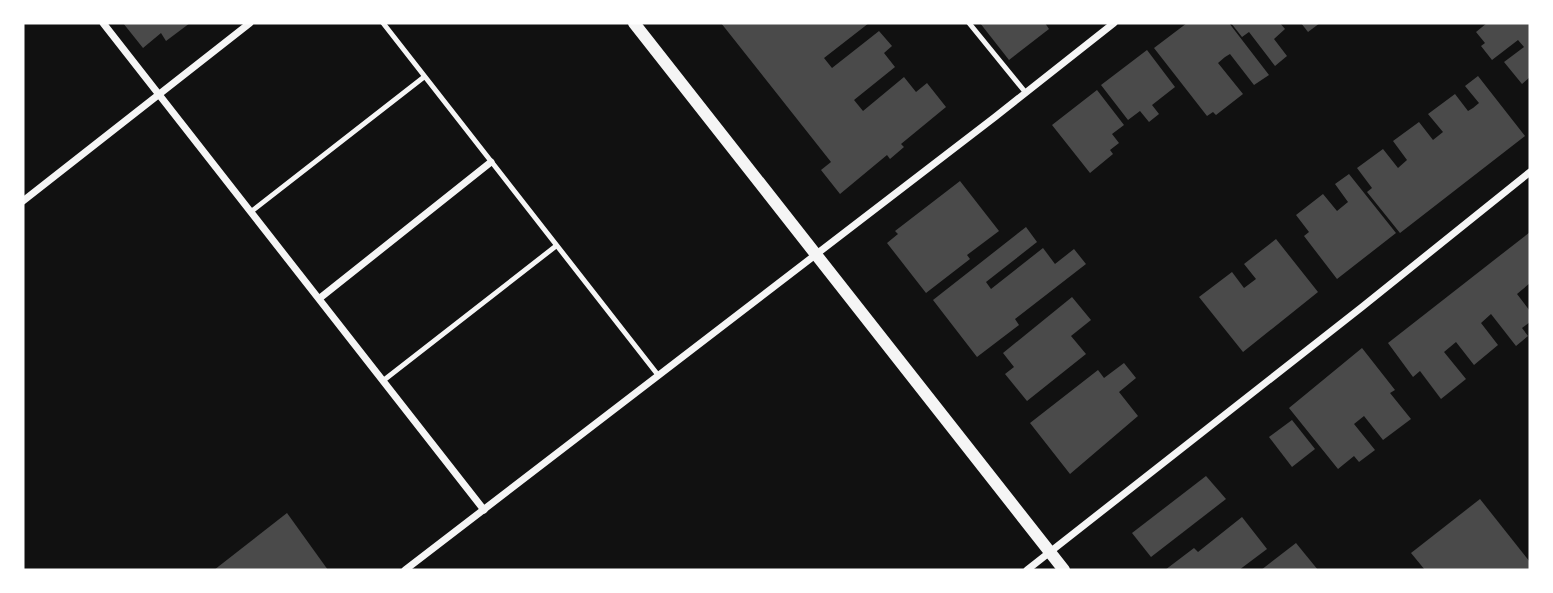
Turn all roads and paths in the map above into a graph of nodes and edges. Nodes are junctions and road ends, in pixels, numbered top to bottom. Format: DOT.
graph roads {
  1 [pos="103,23"];
  2 [pos="250,23"];
  3 [pos="383,23"];
  4 [pos="634,23"];
  5 [pos="969,23"];
  6 [pos="1114,23"];
  7 [pos="424,77"];
  8 [pos="1026,93"];
  9 [pos="159,95"];
  10 [pos="491,162"];
  11 [pos="1530,172"];
  12 [pos="23,201"];
  13 [pos="252,211"];
  14 [pos="556,246"];
  15 [pos="816,255"];
  16 [pos="320,298"];
  17 [pos="658,374"];
  18 [pos="384,380"];
  19 [pos="484,510"];
  20 [pos="1050,552"];
  21 [pos="405,570"];
  22 [pos="1027,570"];
  23 [pos="1064,570"];
  1 -- 9 [label="street"];
  2 -- 9 [label="street"];
  3 -- 7 [label="lane"];
  4 -- 15 [label="street"];
  5 -- 8 [label="lane"];
  6 -- 8 [label="street"];
  7 -- 10 [label="lane"];
  7 -- 13 [label="lane"];
  8 -- 15 [label="street"];
  9 -- 12 [label="street"];
  9 -- 13 [label="street"];
  10 -- 14 [label="lane"];
  10 -- 16 [label="street"];
  11 -- 20 [label="street"];
  13 -- 16 [label="street"];
  14 -- 17 [label="lane"];
  14 -- 18 [label="lane"];
  15 -- 17 [label="street"];
  15 -- 20 [label="street"];
  16 -- 18 [label="street"];
  17 -- 19 [label="street"];
  18 -- 19 [label="street"];
  19 -- 21 [label="street"];
  20 -- 22 [label="street"];
  20 -- 23 [label="street"];
}
